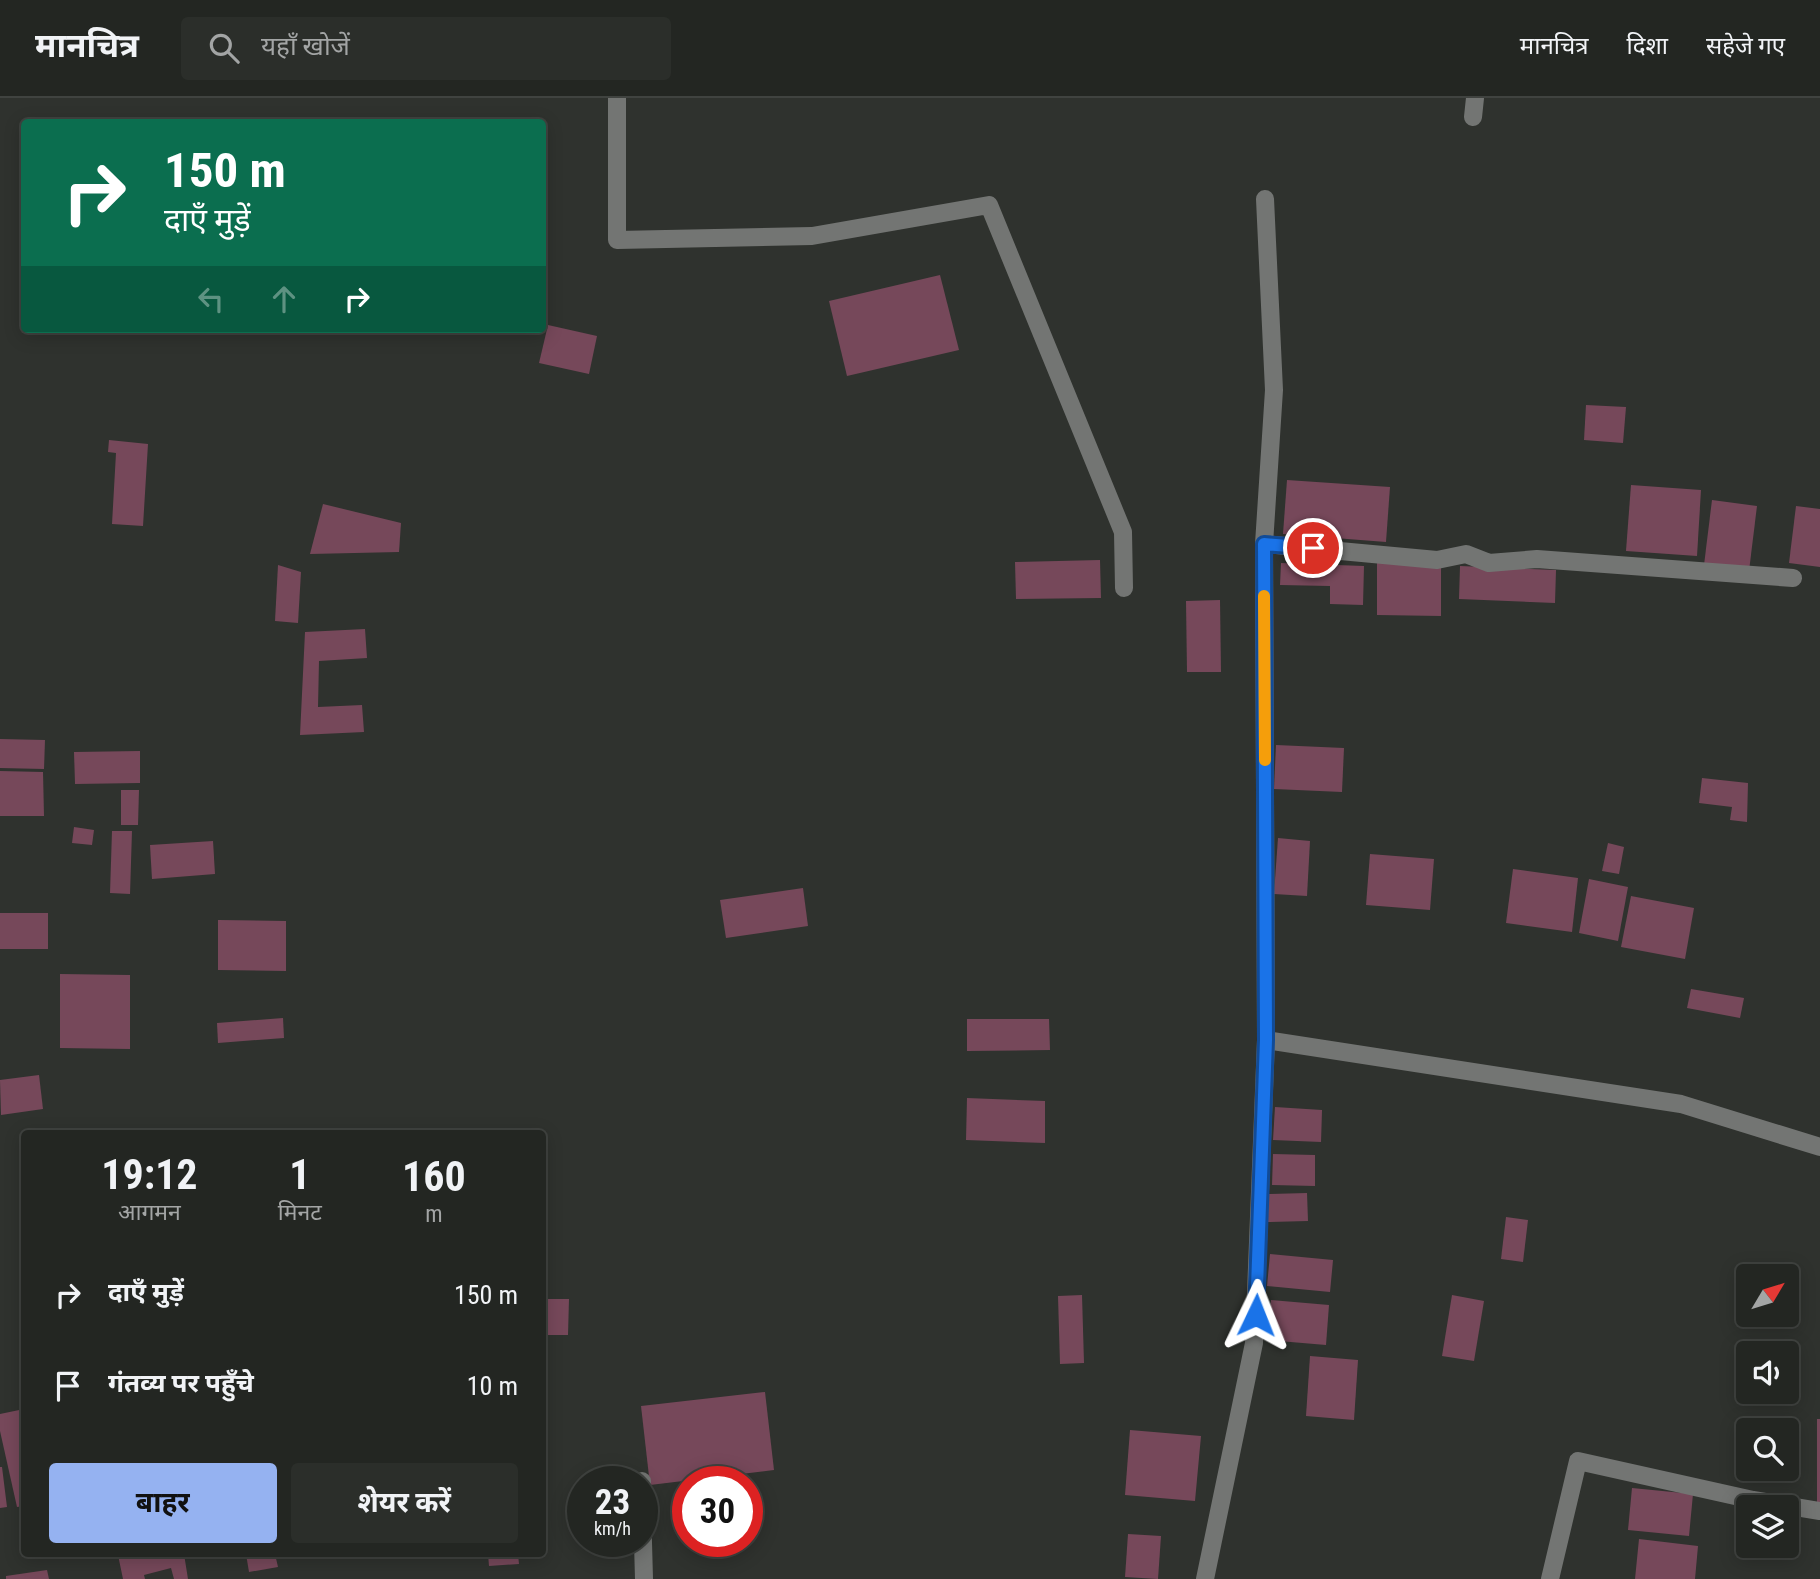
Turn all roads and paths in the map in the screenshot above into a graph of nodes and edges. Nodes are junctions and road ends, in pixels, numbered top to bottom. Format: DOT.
graph roads {
  1 [pos="617,98"];
  2 [pos="1475,98"];
  3 [pos="1473,117"];
  4 [pos="1265,199"];
  5 [pos="1264,544"];
  6 [pos="1793,578"];
  7 [pos="1124,588"];
  8 [pos="1266,1040"];
  9 [pos="1820,1147"];
  10 [pos="1820,1511"];
  11 [pos="643,1557"];
  12 [pos="644,1579"];
  13 [pos="1205,1579"];
  14 [pos="1550,1579"];
  1 -- 7 [label="street"];
  2 -- 3 [label="street"];
  4 -- 5 [label="street"];
  5 -- 6 [label="street"];
  5 -- 8 [label="street"];
  8 -- 9 [label="street"];
  8 -- 13 [label="street"];
  10 -- 14 [label="street"];
  11 -- 12 [label="street"];
}
